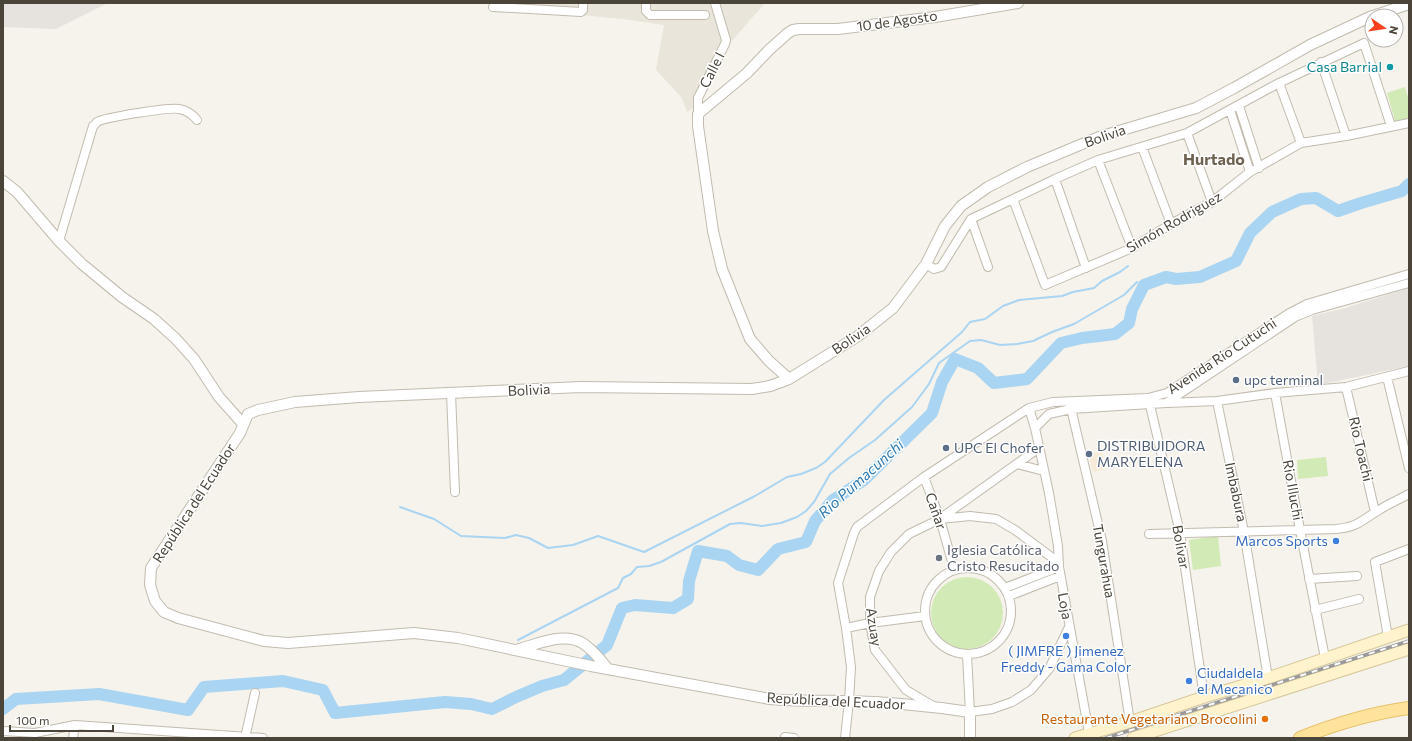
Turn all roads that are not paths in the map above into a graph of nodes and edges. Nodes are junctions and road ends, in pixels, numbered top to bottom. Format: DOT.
graph roads {
  1 [pos="646,3"];
  2 [pos="715,3"];
  3 [pos="1018,3"];
  4 [pos="1409,4"];
  5 [pos="493,7"];
  6 [pos="583,7"];
  7 [pos="1397,8"];
  8 [pos="704,15"];
  9 [pos="1364,20"];
  10 [pos="1321,62"];
  11 [pos="1279,83"];
  12 [pos="1239,106"];
  13 [pos="1230,110"];
  14 [pos="698,114"];
  15 [pos="197,120"];
  16 [pos="1409,123"];
  17 [pos="1391,126"];
  18 [pos="1187,133"];
  19 [pos="1346,136"];
  20 [pos="1250,140"];
  21 [pos="1301,143"];
  22 [pos="1241,144"];
  23 [pos="1142,147"];
  24 [pos="1098,160"];
  25 [pos="1259,168"];
  26 [pos="1250,172"];
  27 [pos="1055,179"];
  28 [pos="3,181"];
  29 [pos="1014,199"];
  30 [pos="1212,202"];
  31 [pos="971,219"];
  32 [pos="1171,224"];
  33 [pos="59,241"];
  34 [pos="1132,248"];
  35 [pos="926,264"];
  36 [pos="988,267"];
  37 [pos="1086,268"];
  38 [pos="1409,274"];
  39 [pos="1409,283"];
  40 [pos="1409,371"];
  41 [pos="1387,377"];
  42 [pos="789,379"];
  43 [pos="1346,387"];
  44 [pos="451,393"];
  45 [pos="1275,393"];
  46 [pos="1217,401"];
  47 [pos="1149,402"];
  48 [pos="1166,404"];
  49 [pos="1070,405"];
  50 [pos="1029,408"];
  51 [pos="243,424"];
  52 [pos="1036,428"];
  53 [pos="1039,448"];
  54 [pos="1017,464"];
  55 [pos="1409,468"];
  56 [pos="1044,471"];
  57 [pos="924,477"];
  58 [pos="455,492"];
  59 [pos="1409,494"];
  60 [pos="1375,512"];
  61 [pos="940,519"];
  62 [pos="1300,530"];
  63 [pos="1244,532"];
  64 [pos="1180,533"];
  65 [pos="1149,534"];
  66 [pos="1409,549"];
  67 [pos="1058,564"];
  68 [pos="954,569"];
  69 [pos="1060,576"];
  70 [pos="1357,576"];
  71 [pos="1310,579"];
  72 [pos="1005,588"];
  73 [pos="1009,596"];
  74 [pos="1359,599"];
  75 [pos="1315,610"];
  76 [pos="924,616"];
  77 [pos="870,623"];
  78 [pos="1069,627"];
  79 [pos="846,628"];
  80 [pos="1409,630"];
  81 [pos="1388,637"];
  82 [pos="1409,649"];
  83 [pos="516,650"];
  84 [pos="967,655"];
  85 [pos="1325,658"];
  86 [pos="608,669"];
  87 [pos="1268,678"];
  88 [pos="254,693"];
  89 [pos="1204,698"];
  90 [pos="849,701"];
  91 [pos="934,706"];
  92 [pos="1409,708"];
  93 [pos="970,712"];
  94 [pos="1130,722"];
  95 [pos="75,725"];
  96 [pos="3,731"];
  97 [pos="1089,733"];
  98 [pos="245,737"];
  99 [pos="785,737"];
  100 [pos="73,738"];
  101 [pos="263,738"];
  102 [pos="794,738"];
  103 [pos="845,738"];
  104 [pos="970,738"];
  105 [pos="1075,738"];
  106 [pos="1133,738"];
  107 [pos="1300,738"];
  1 -- 8 [label="street"];
  2 -- 14 [label="street, Calle I"];
  3 -- 14 [label="street, 10 de Agosto"];
  4 -- 7 [label="street, Bolivia"];
  5 -- 6 [label="street"];
  9 -- 35 [label="street, Bolivia"];
  10 -- 11 [label="street"];
  10 -- 17 [label="street"];
  10 -- 19 [label="street"];
  11 -- 12 [label="street"];
  11 -- 21 [label="street"];
  12 -- 13 [label="street"];
  12 -- 20 [label="street"];
  13 -- 18 [label="street"];
  13 -- 22 [label="street"];
  14 -- 42 [label="street"];
  15 -- 33 [label="street"];
  16 -- 17 [label="street, Simón Rodriguez"];
  17 -- 19 [label="street, Simón Rodriguez"];
  18 -- 23 [label="street"];
  18 -- 30 [label="street"];
  19 -- 21 [label="street, Simón Rodriguez"];
  20 -- 22 [label="street"];
  20 -- 25 [label="street"];
  21 -- 25 [label="street, Simón Rodriguez"];
  22 -- 26 [label="street"];
  23 -- 24 [label="street"];
  23 -- 32 [label="street"];
  24 -- 27 [label="street"];
  24 -- 34 [label="street"];
  25 -- 26 [label="street, Simón Rodriguez"];
  26 -- 30 [label="street, Simón Rodriguez"];
  27 -- 29 [label="street"];
  27 -- 37 [label="street"];
  28 -- 33 [label="street"];
  29 -- 31 [label="street"];
  29 -- 37 [label="street, Simón Rodriguez"];
  30 -- 32 [label="street, Simón Rodriguez"];
  31 -- 35 [label="street"];
  31 -- 36 [label="street"];
  32 -- 34 [label="street, Simón Rodriguez"];
  33 -- 51 [label="street"];
  34 -- 37 [label="street, Simón Rodriguez"];
  35 -- 42 [label="street, Bolivia"];
  38 -- 47 [label="street, Avenida Rio Cutuchi"];
  39 -- 48 [label="street, Avenida Rio Cutuchi"];
  40 -- 41 [label="street"];
  41 -- 43 [label="street"];
  41 -- 55 [label="street"];
  42 -- 44 [label="street, Bolivia"];
  43 -- 45 [label="street"];
  43 -- 60 [label="street, Rio Toachi"];
  44 -- 51 [label="street, Bolivia"];
  44 -- 58 [label="street"];
  45 -- 46 [label="street"];
  45 -- 62 [label="street, Rio Illuchi"];
  46 -- 48 [label="street"];
  46 -- 63 [label="street, Imbabura"];
  47 -- 48 [label="street, Avenida Rio Cutuchi"];
  47 -- 49 [label="street, Avenida Rio Cutuchi"];
  47 -- 64 [label="street, Bolivar"];
  49 -- 50 [label="street, Avenida Rio Cutuchi"];
  49 -- 52 [label="street, Avenida Rio Cutuchi"];
  49 -- 94 [label="street, Tungurahua"];
  50 -- 52 [label="street, Loja"];
  50 -- 57 [label="street, Avenida Rio Cutuchi"];
  51 -- 83 [label="street, República del Ecuador"];
  52 -- 53 [label="street, Loja"];
  53 -- 54 [label="street"];
  53 -- 56 [label="street, Loja"];
  54 -- 56 [label="street"];
  54 -- 61 [label="street"];
  56 -- 67 [label="street, Loja"];
  57 -- 61 [label="street, Cañar"];
  57 -- 79 [label="street, Avenida Rio Cutuchi"];
  59 -- 60 [label="street"];
  60 -- 62 [label="street"];
  61 -- 67 [label="street, Azuay"];
  61 -- 68 [label="street, Cañar"];
  61 -- 77 [label="street, Azuay"];
  62 -- 63 [label="street"];
  62 -- 71 [label="street, Rio Illuchi"];
  63 -- 64 [label="street"];
  63 -- 87 [label="street, Imbabura"];
  64 -- 65 [label="street"];
  64 -- 89 [label="street, Bolivar"];
  66 -- 81 [label="street"];
  67 -- 69 [label="street, Loja"];
  67 -- 72 [label="street"];
  68 -- 72 [label="street"];
  68 -- 76 [label="street"];
  69 -- 73 [label="street"];
  69 -- 78 [label="street, Loja"];
  70 -- 71 [label="street"];
  71 -- 75 [label="street, Rio Illuchi"];
  72 -- 73 [label="street"];
  73 -- 84 [label="street"];
  74 -- 75 [label="street"];
  75 -- 85 [label="street, Rio Illuchi"];
  76 -- 77 [label="street"];
  76 -- 84 [label="street"];
  77 -- 79 [label="street"];
  77 -- 91 [label="street, Azuay"];
  78 -- 93 [label="street"];
  78 -- 97 [label="street, Loja"];
  79 -- 90 [label="street, Avenida Rio Cutuchi"];
  80 -- 81 [label="main road"];
  81 -- 85 [label="main road"];
  82 -- 106 [label="main road"];
  83 -- 86 [label="street, República del Ecuador"];
  83 -- 86 [label="street, República del Ecuador"];
  84 -- 93 [label="street"];
  85 -- 87 [label="main road"];
  86 -- 90 [label="street, República del Ecuador"];
  87 -- 89 [label="main road"];
  88 -- 98 [label="street"];
  89 -- 94 [label="main road"];
  90 -- 91 [label="street, República del Ecuador"];
  90 -- 103 [label="street, Avenida Rio Cutuchi"];
  91 -- 93 [label="street, República del Ecuador"];
  92 -- 107 [label="main road"];
  93 -- 104 [label="street"];
  94 -- 97 [label="main road"];
  95 -- 96 [label="street"];
  95 -- 98 [label="street"];
  95 -- 100 [label="street"];
  97 -- 105 [label="main road"];
  98 -- 101 [label="street"];
  99 -- 102 [label="street"];
}
